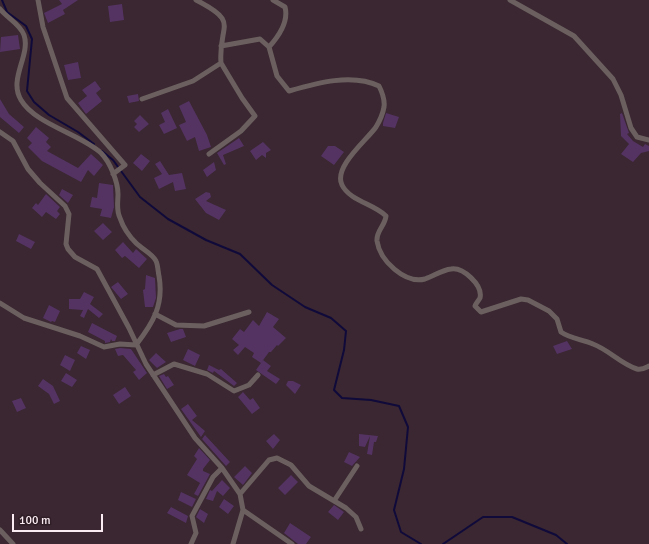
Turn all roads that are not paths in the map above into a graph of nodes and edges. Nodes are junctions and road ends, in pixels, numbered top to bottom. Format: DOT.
graph roads {
  1 [pos="38,0"];
  2 [pos="196,0"];
  3 [pos="273,0"];
  4 [pos="510,0"];
  5 [pos="0,9"];
  6 [pos="221,46"];
  7 [pos="270,47"];
  8 [pos="221,63"];
  9 [pos="142,99"];
  10 [pos="0,132"];
  11 [pos="649,140"];
  12 [pos="209,154"];
  13 [pos="113,174"];
  14 [pos="0,303"];
  15 [pos="248,312"];
  16 [pos="155,314"];
  17 [pos="136,345"];
  18 [pos="649,366"];
  19 [pos="153,375"];
  20 [pos="258,375"];
  21 [pos="357,466"];
  22 [pos="222,468"];
  23 [pos="240,494"];
  24 [pos="334,501"];
  25 [pos="243,510"];
  26 [pos="361,529"];
  27 [pos="0,530"];
  28 [pos="13,544"];
  29 [pos="191,544"];
  30 [pos="233,544"];
  31 [pos="292,544"];
  1 -- 13 [label="street"];
  2 -- 6 [label="street"];
  3 -- 7 [label="street"];
  4 -- 11 [label="street"];
  5 -- 13 [label="street"];
  6 -- 7 [label="street"];
  6 -- 8 [label="street"];
  7 -- 18 [label="street"];
  8 -- 9 [label="street"];
  8 -- 12 [label="street"];
  10 -- 17 [label="street"];
  13 -- 16 [label="street"];
  14 -- 17 [label="street"];
  15 -- 16 [label="street"];
  16 -- 17 [label="street"];
  17 -- 19 [label="street"];
  19 -- 20 [label="street"];
  19 -- 22 [label="street"];
  21 -- 24 [label="street"];
  22 -- 23 [label="street"];
  22 -- 29 [label="street"];
  23 -- 24 [label="street"];
  23 -- 25 [label="street"];
  24 -- 26 [label="street"];
  25 -- 30 [label="street"];
  25 -- 31 [label="street"];
  27 -- 28 [label="street"];
}
